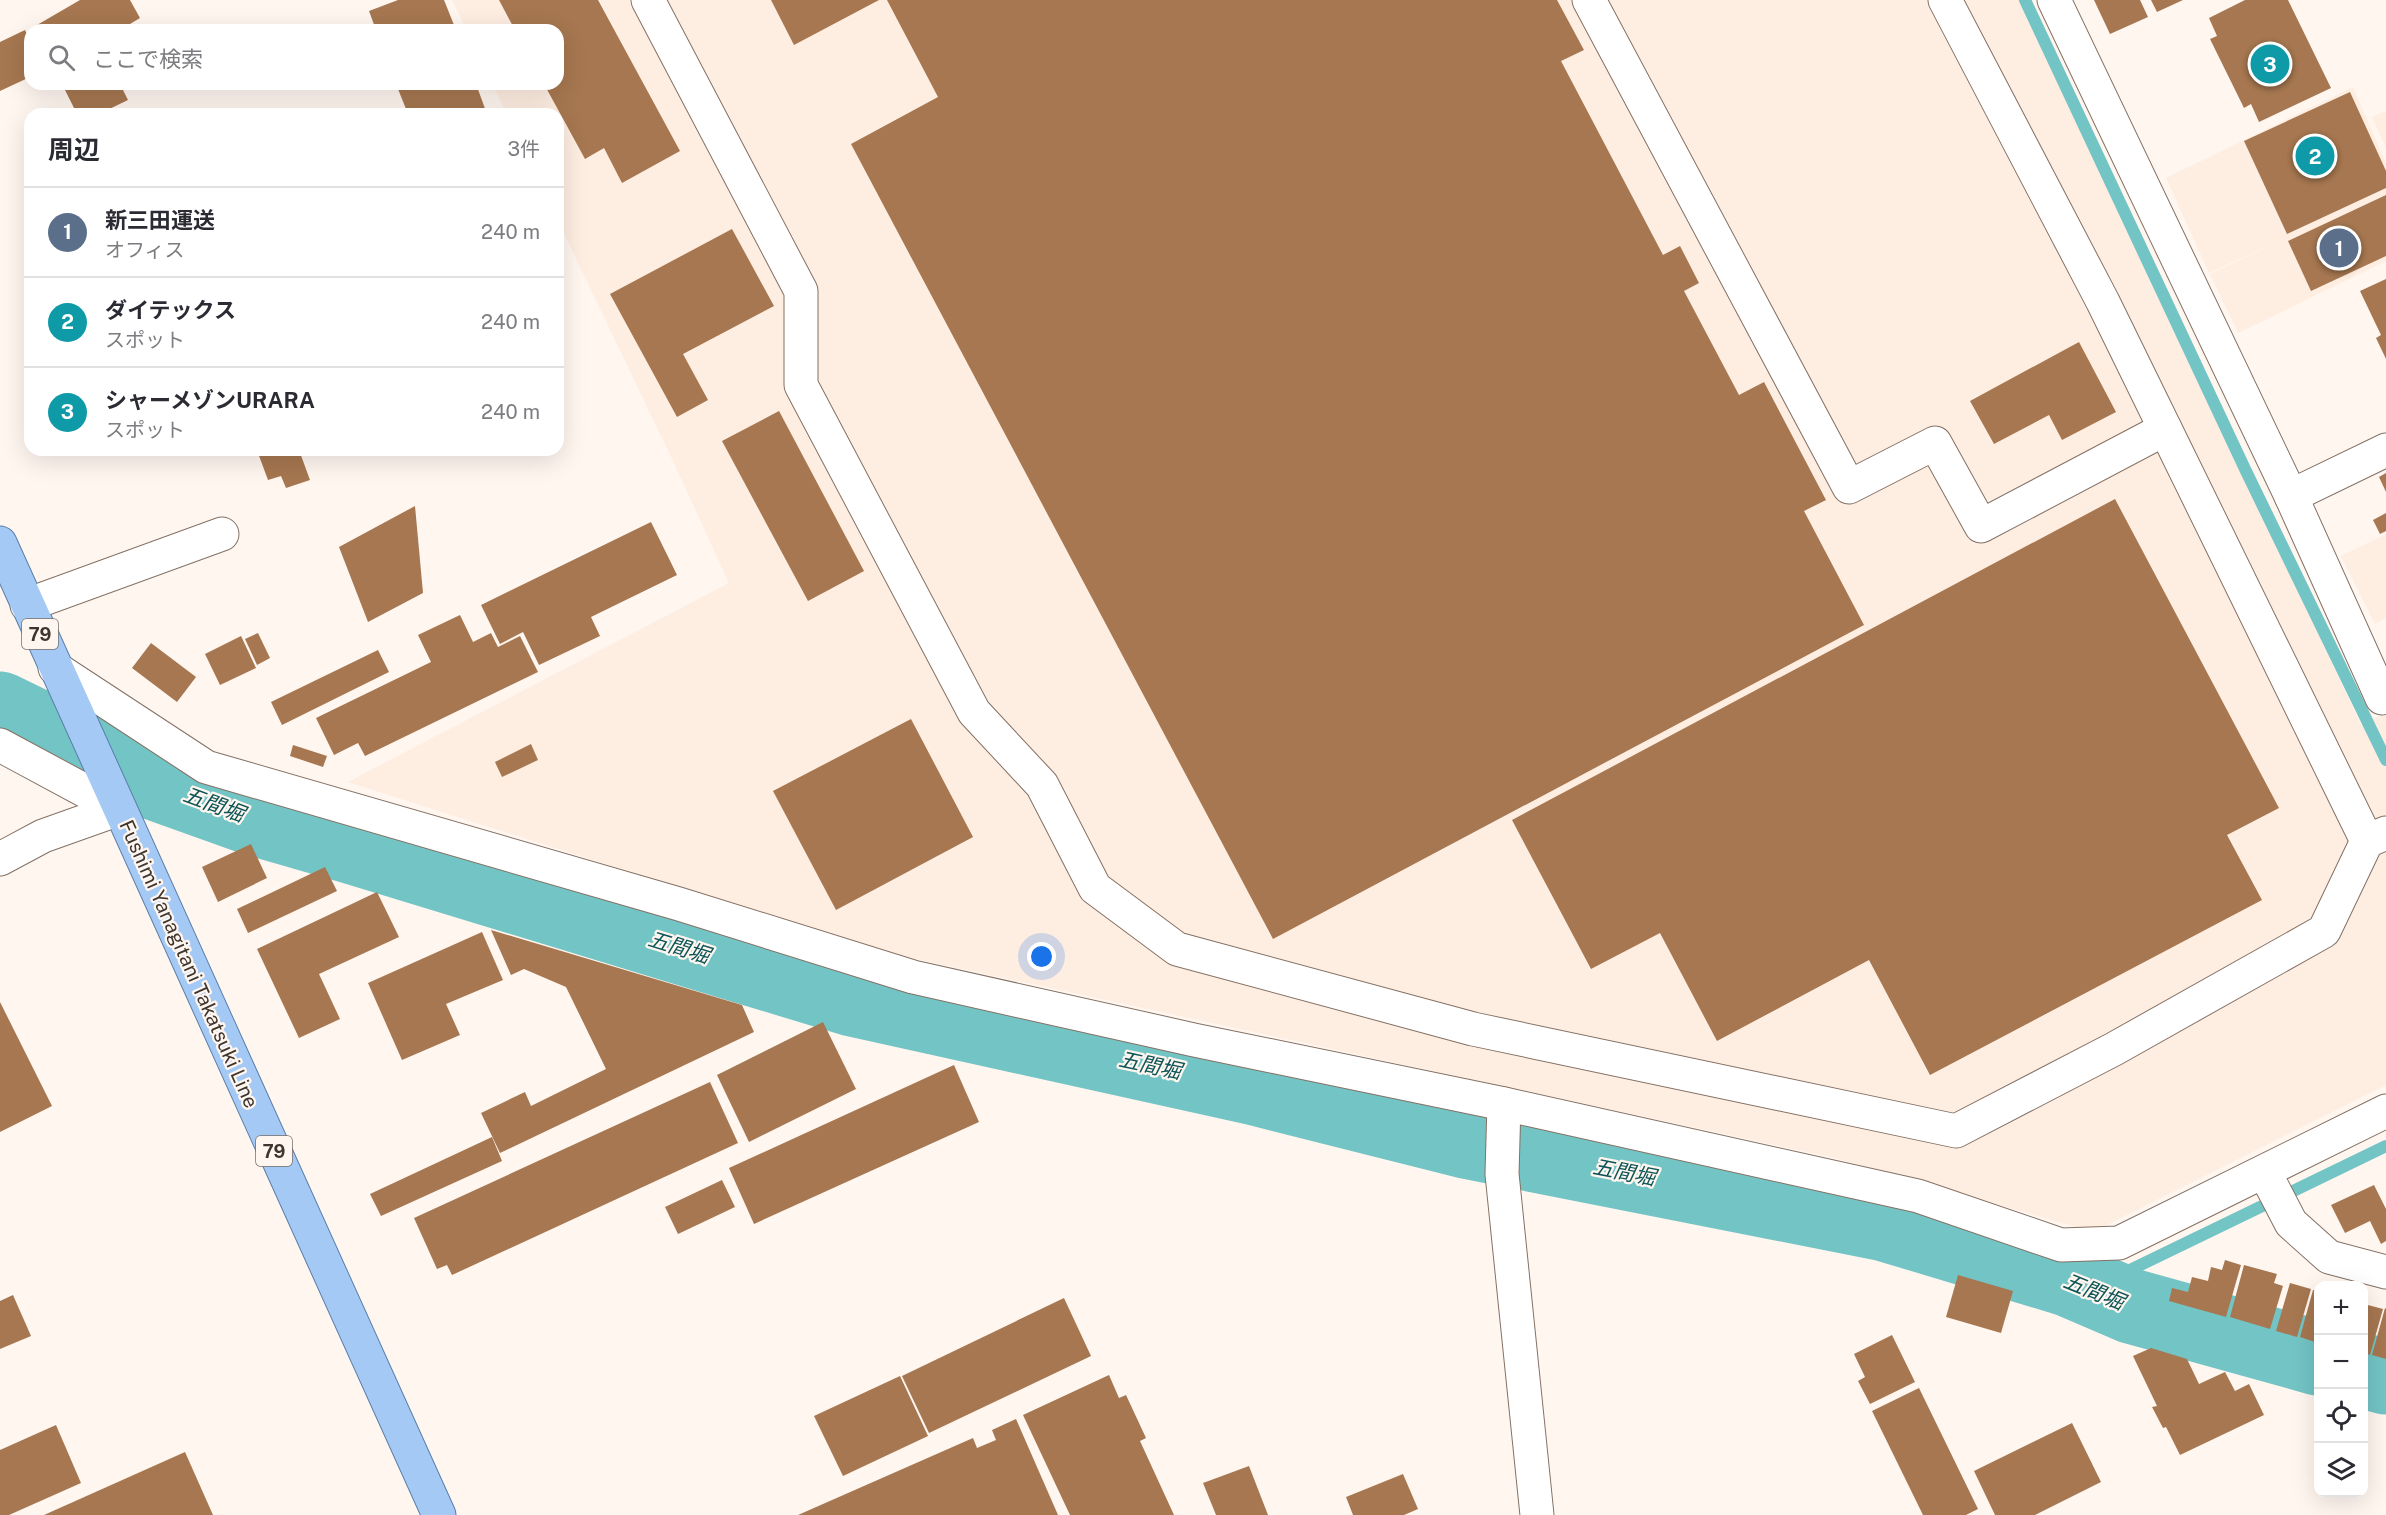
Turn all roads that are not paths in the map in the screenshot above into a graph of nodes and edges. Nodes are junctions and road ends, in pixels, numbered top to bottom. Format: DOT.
graph roads {
  1 [pos="648,0"];
  2 [pos="1589,0"];
  3 [pos="1945,0"];
  4 [pos="2054,0"];
  5 [pos="2165,429"];
  6 [pos="2386,450"];
  7 [pos="2291,496"];
  8 [pos="222,534"];
  9 [pos="0,543"];
  10 [pos="27,605"];
  11 [pos="55,668"];
  12 [pos="2386,697"];
  13 [pos="0,745"];
  14 [pos="114,798"];
  15 [pos="2376,837"];
  16 [pos="0,859"];
  17 [pos="2386,1111"];
  18 [pos="1504,1117"];
  19 [pos="2268,1180"];
  20 [pos="2386,1272"];
  21 [pos="439,1515"];
  22 [pos="1537,1515"];
  1 -- 15 [label="street"];
  2 -- 5 [label="street"];
  3 -- 5 [label="street"];
  4 -- 7 [label="street"];
  5 -- 15 [label="street"];
  6 -- 7 [label="street"];
  7 -- 12 [label="street"];
  8 -- 10 [label="street"];
  9 -- 10 [label="main road, Fushimi Yanagitani Takatsuki Line / 79"];
  10 -- 11 [label="main road, Fushimi Yanagitani Takatsuki Line / 79"];
  11 -- 14 [label="main road, Fushimi Yanagitani Takatsuki Line / 79"];
  11 -- 18 [label="street"];
  13 -- 14 [label="street"];
  14 -- 16 [label="street"];
  14 -- 21 [label="main road, Fushimi Yanagitani Takatsuki Line / 79"];
  17 -- 19 [label="street"];
  18 -- 19 [label="street"];
  18 -- 22 [label="street"];
  19 -- 20 [label="street"];
}
